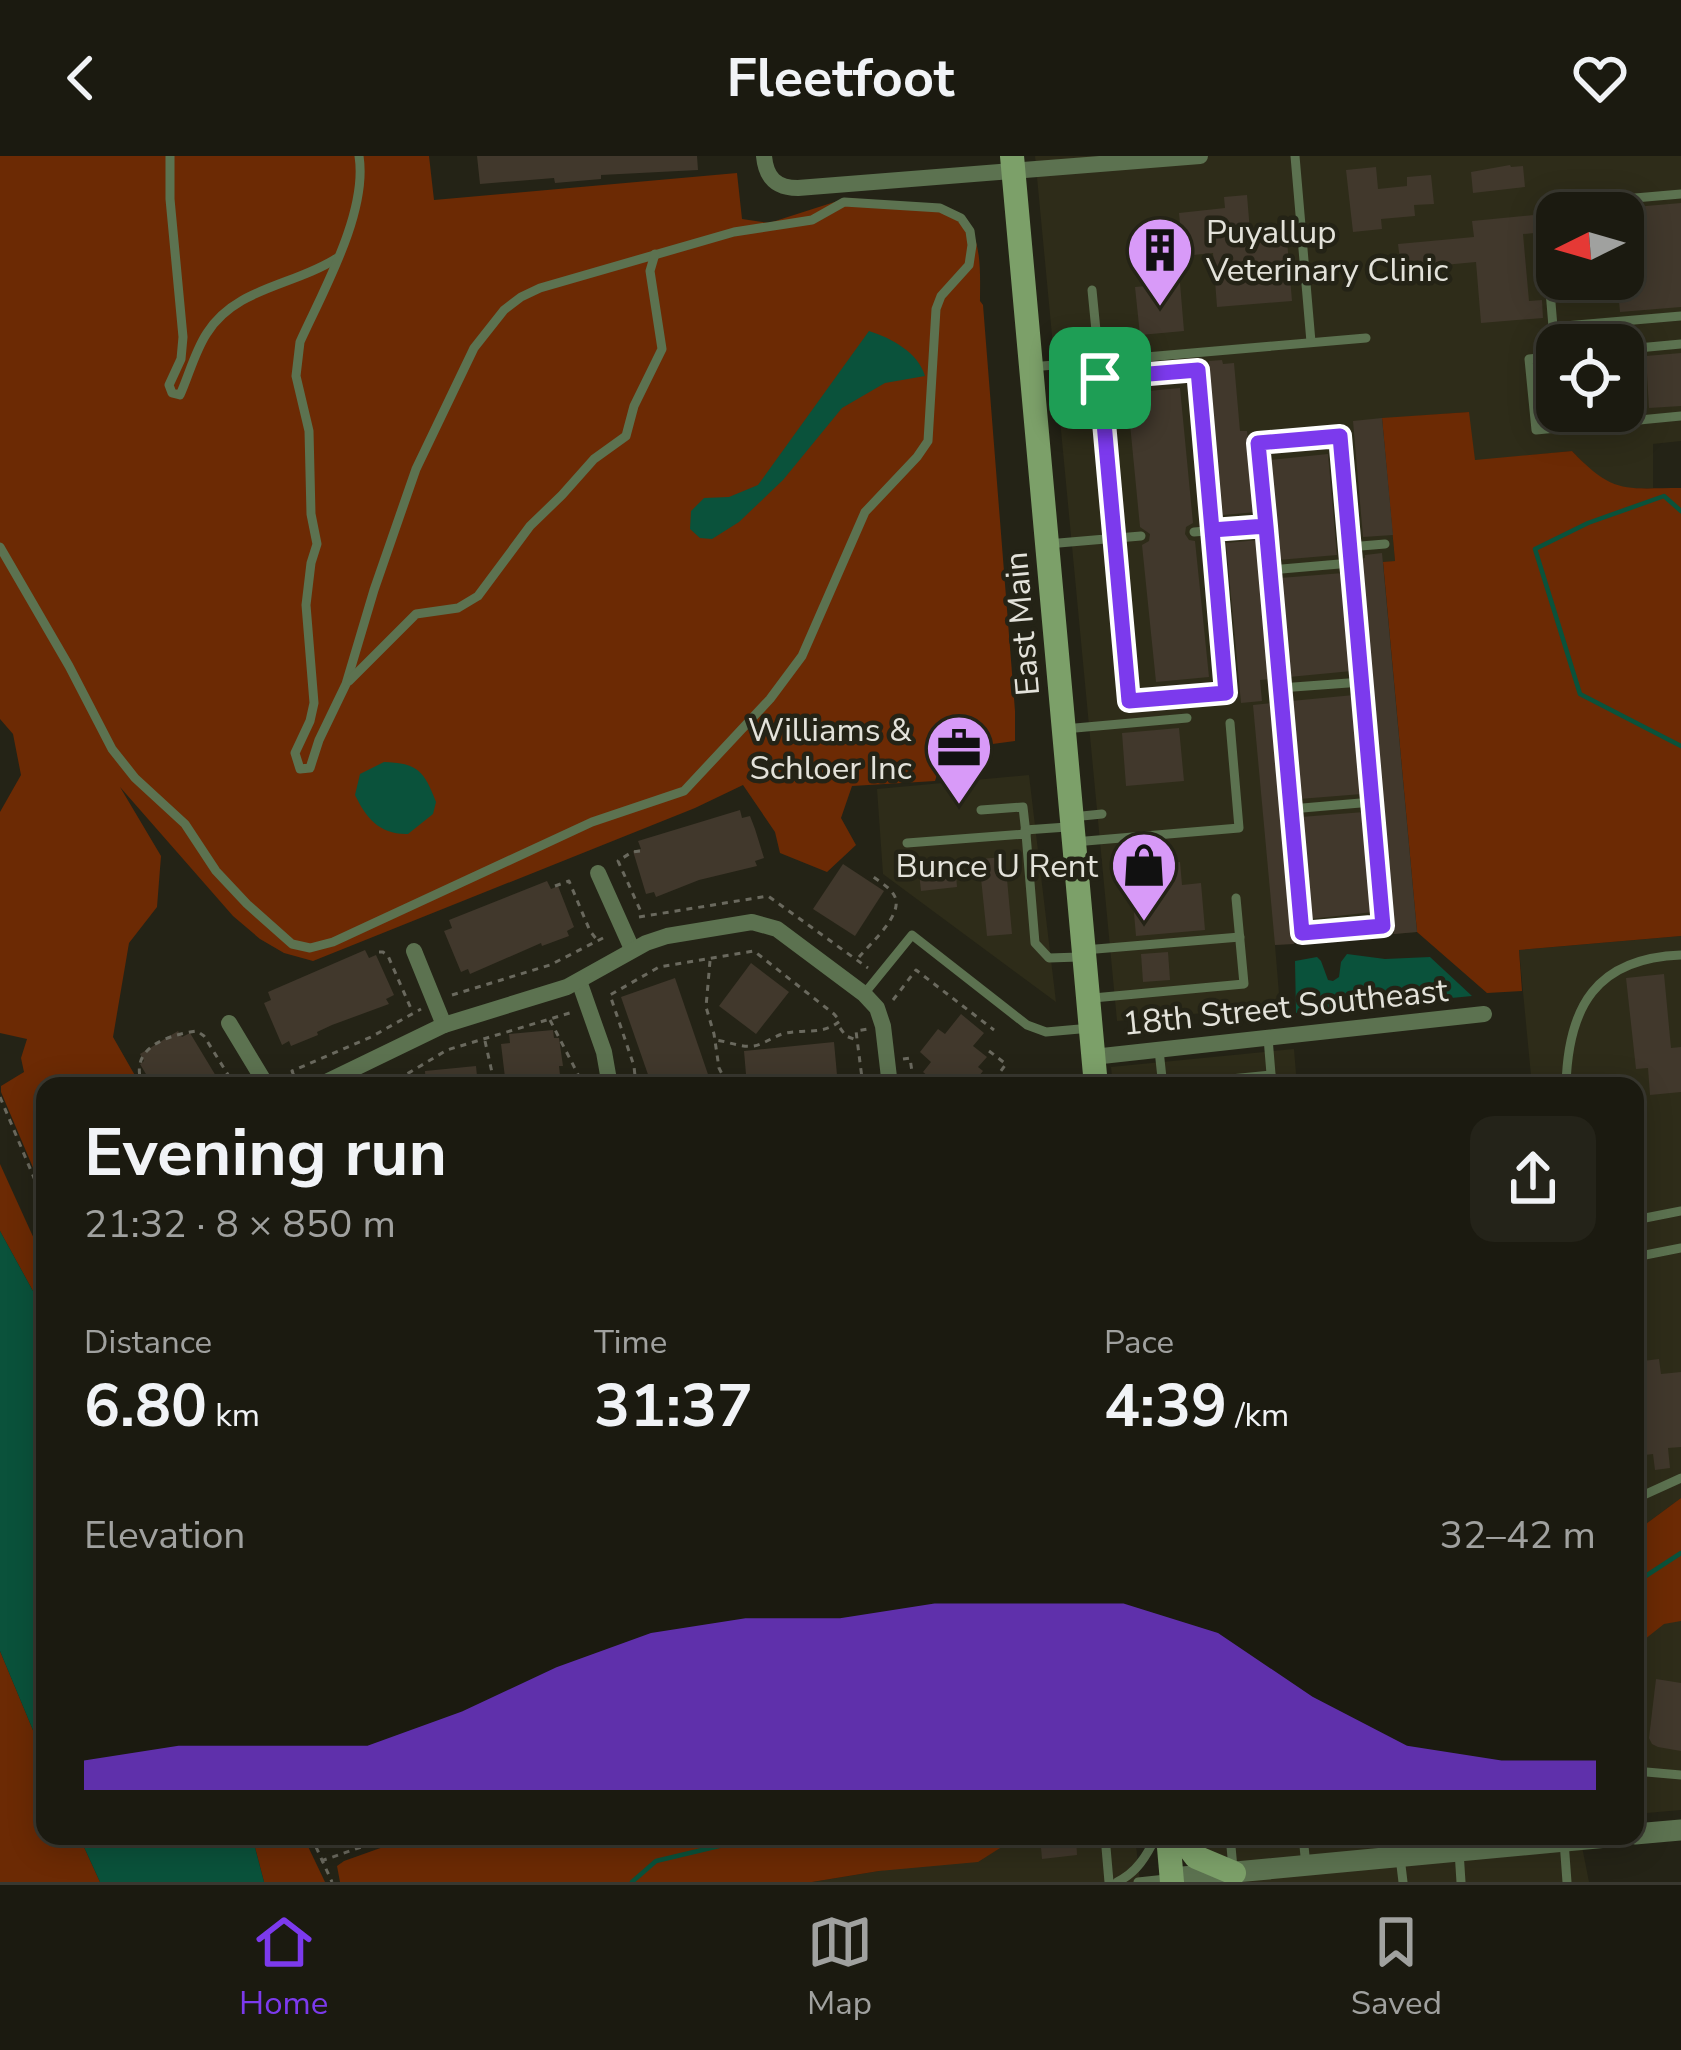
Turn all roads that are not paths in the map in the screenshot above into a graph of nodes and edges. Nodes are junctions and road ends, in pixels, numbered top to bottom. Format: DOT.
graph roads {
  1 [pos="170,156"];
  2 [pos="359,156"];
  3 [pos="764,156"];
  4 [pos="1200,156"];
  5 [pos="1295,156"];
  6 [pos="1154,158"];
  7 [pos="1013,164"];
  8 [pos="1681,194"];
  9 [pos="655,254"];
  10 [pos="337,258"];
  11 [pos="1092,290"];
  12 [pos="1681,316"];
  13 [pos="1366,338"];
  14 [pos="1311,342"];
  15 [pos="1681,344"];
  16 [pos="1644,347"];
  17 [pos="1536,358"];
  18 [pos="1099,361"];
  19 [pos="1031,367"];
  20 [pos="1681,416"];
  21 [pos="1644,419"];
  22 [pos="1536,430"];
  23 [pos="1266,526"];
  24 [pos="1212,530"];
  25 [pos="1194,532"];
  26 [pos="1142,536"];
  27 [pos="1115,538"];
  28 [pos="1047,544"];
  29 [pos="1385,544"];
  30 [pos="0,547"];
  31 [pos="1349,547"];
  32 [pos="1351,563"];
  33 [pos="1270,570"];
  34 [pos="1361,682"];
  35 [pos="346,684"];
  36 [pos="1280,688"];
  37 [pos="1187,718"];
  38 [pos="1230,723"];
  39 [pos="1064,729"];
  40 [pos="1372,802"];
  41 [pos="1291,809"];
  42 [pos="981,810"];
  43 [pos="1102,814"];
  44 [pos="1073,828"];
  45 [pos="1026,832"];
  46 [pos="907,843"];
  47 [pos="598,872"];
  48 [pos="1236,898"];
  49 [pos="1240,937"];
  50 [pos="632,949"];
  51 [pos="414,951"];
  52 [pos="1084,954"];
  53 [pos="1681,955"];
  54 [pos="579,981"];
  55 [pos="864,994"];
  56 [pos="1088,998"];
  57 [pos="1484,1014"];
  58 [pos="229,1023"];
  59 [pos="444,1025"];
  60 [pos="1090,1028"];
  61 [pos="1268,1038"];
  62 [pos="1159,1049"];
  63 [pos="1093,1057"];
  64 [pos="262,1077"];
  65 [pos="337,1077"];
  66 [pos="608,1077"];
  67 [pos="889,1077"];
  68 [pos="1095,1077"];
  69 [pos="1162,1077"];
  70 [pos="1272,1077"];
  71 [pos="1566,1077"];
  72 [pos="1681,1210"];
  73 [pos="1644,1218"];
  74 [pos="1681,1248"];
  75 [pos="1644,1255"];
  76 [pos="1681,1478"];
  77 [pos="1644,1495"];
  78 [pos="1644,1772"];
  79 [pos="1681,1775"];
  80 [pos="1681,1830"];
  81 [pos="1644,1834"];
  82 [pos="1107,1845"];
  83 [pos="1151,1845"];
  84 [pos="1169,1845"];
  85 [pos="1187,1845"];
  86 [pos="1231,1845"];
  87 [pos="1564,1845"];
  88 [pos="1451,1846"];
  89 [pos="1408,1849"];
  90 [pos="1312,1871"];
  91 [pos="1234,1873"];
  92 [pos="1172,1880"];
  93 [pos="1113,1882"];
  94 [pos="1138,1882"];
  95 [pos="1402,1882"];
  96 [pos="1461,1882"];
  97 [pos="1567,1882"];
  1 -- 10 [label="lane"];
  2 -- 10 [label="lane"];
  3 -- 7 [label="street"];
  4 -- 6 [label="street"];
  5 -- 14 [label="lane"];
  6 -- 7 [label="street"];
  7 -- 19 [label="main road, East Main"];
  8 -- 12 [label="lane"];
  9 -- 30 [label="lane"];
  9 -- 35 [label="lane"];
  9 -- 35 [label="lane"];
  10 -- 35 [label="lane"];
  11 -- 18 [label="lane"];
  13 -- 14 [label="lane"];
  14 -- 18 [label="lane"];
  15 -- 16 [label="lane"];
  17 -- 22 [label="lane"];
  18 -- 19 [label="lane"];
  19 -- 28 [label="main road, East Main"];
  20 -- 21 [label="lane"];
  23 -- 24 [label="lane"];
  23 -- 31 [label="lane"];
  23 -- 33 [label="lane"];
  24 -- 25 [label="lane"];
  24 -- 27 [label="lane"];
  24 -- 27 [label="lane"];
  26 -- 27 [label="lane"];
  27 -- 28 [label="lane"];
  28 -- 39 [label="main road, East Main"];
  29 -- 31 [label="lane"];
  31 -- 32 [label="lane"];
  32 -- 33 [label="lane"];
  32 -- 34 [label="lane"];
  33 -- 36 [label="lane"];
  34 -- 36 [label="lane"];
  34 -- 40 [label="lane"];
  36 -- 41 [label="lane"];
  37 -- 39 [label="lane"];
  38 -- 44 [label="lane"];
  39 -- 44 [label="main road, East Main"];
  40 -- 41 [label="lane"];
  40 -- 41 [label="lane"];
  42 -- 45 [label="lane"];
  43 -- 44 [label="lane"];
  44 -- 45 [label="lane"];
  44 -- 52 [label="main road, East Main"];
  45 -- 46 [label="lane"];
  45 -- 52 [label="lane"];
  47 -- 50 [label="street"];
  48 -- 49 [label="lane"];
  49 -- 52 [label="lane"];
  49 -- 56 [label="lane"];
  50 -- 54 [label="street"];
  50 -- 55 [label="street"];
  51 -- 59 [label="street"];
  52 -- 56 [label="main road, East Main"];
  53 -- 71 [label="lane"];
  54 -- 59 [label="street"];
  54 -- 66 [label="street"];
  55 -- 60 [label="lane"];
  55 -- 67 [label="street"];
  56 -- 60 [label="main road, East Main"];
  57 -- 61 [label="street, 18th Street Southeast"];
  58 -- 64 [label="street"];
  59 -- 65 [label="street"];
  60 -- 63 [label="main road, East Main"];
  61 -- 62 [label="street, 18th Street Southeast"];
  61 -- 70 [label="lane"];
  62 -- 63 [label="street, 18th Street Southeast"];
  62 -- 69 [label="lane"];
  63 -- 68 [label="main road, East Main"];
  72 -- 73 [label="lane"];
  74 -- 75 [label="lane"];
  76 -- 77 [label="lane"];
  78 -- 79 [label="lane"];
  80 -- 81 [label="street"];
  82 -- 93 [label="lane"];
  83 -- 93 [label="lane"];
  84 -- 92 [label="main road"];
  85 -- 91 [label="main road"];
  86 -- 91 [label="lane"];
  87 -- 97 [label="lane"];
  88 -- 89 [label="street"];
  88 -- 96 [label="lane"];
  89 -- 90 [label="street"];
  89 -- 95 [label="lane"];
  90 -- 91 [label="street"];
  91 -- 92 [label="street"];
  92 -- 94 [label="lane"];
}
